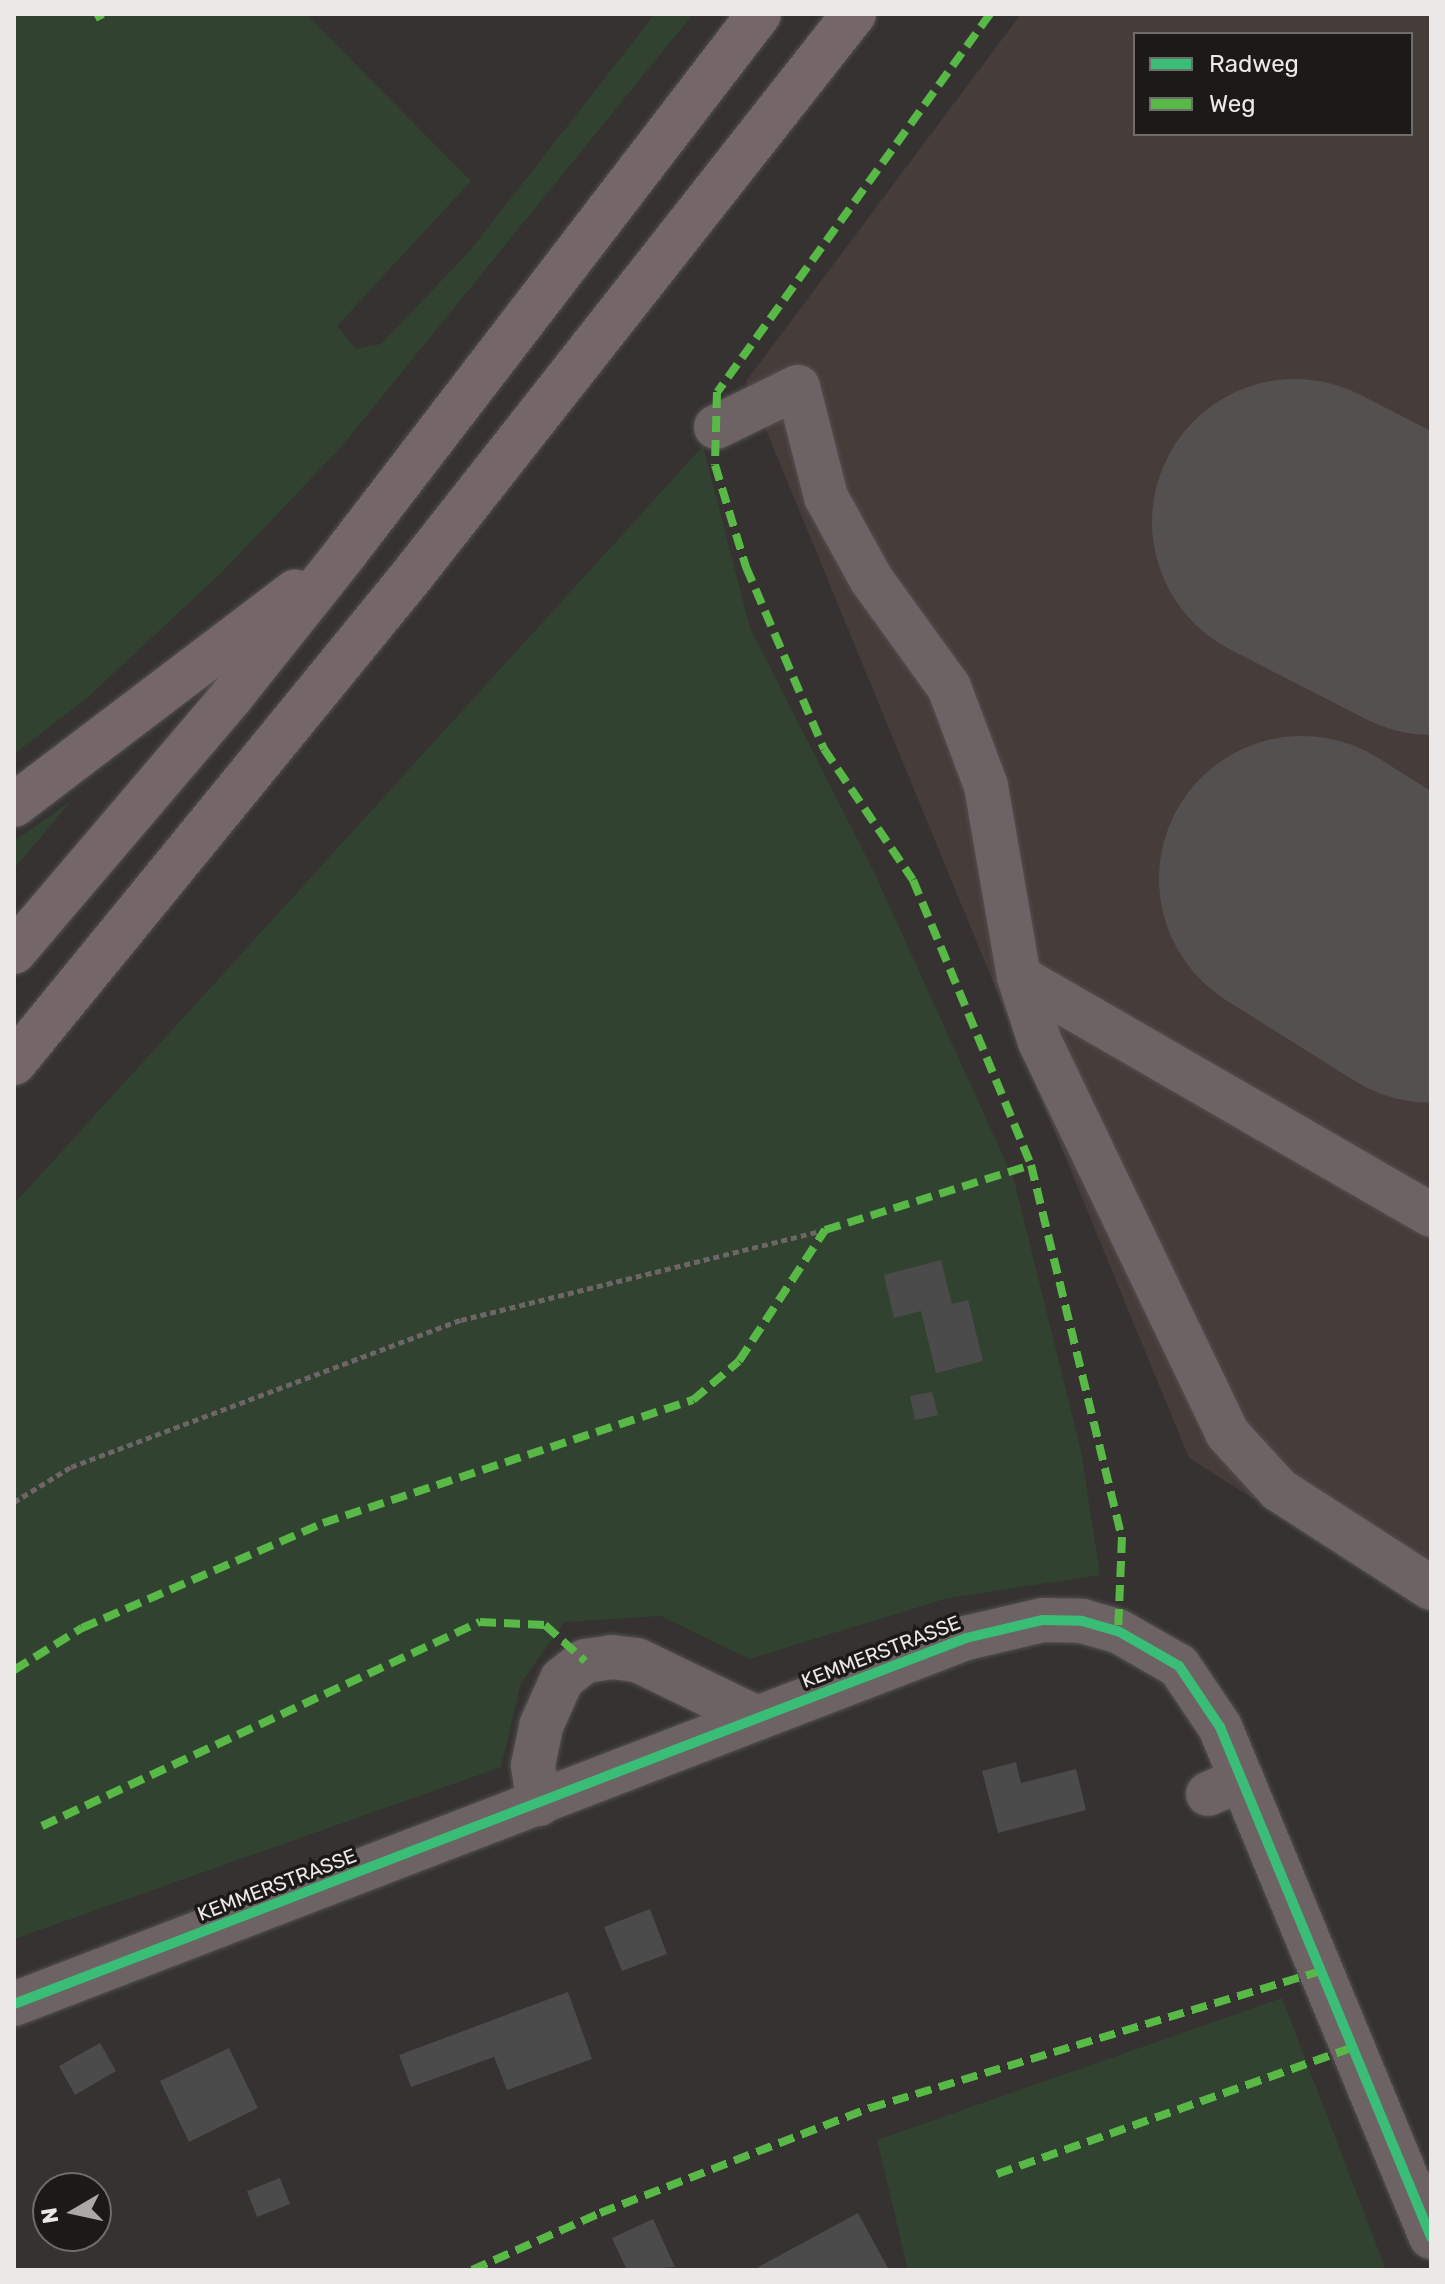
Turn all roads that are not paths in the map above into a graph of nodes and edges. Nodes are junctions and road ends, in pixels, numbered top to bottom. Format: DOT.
graph roads {
  1 [pos="759,14"];
  2 [pos="854,14"];
  3 [pos="716,427"];
  4 [pos="347,551"];
  5 [pos="14,805"];
  6 [pos="14,952"];
  7 [pos="1019,977"];
  8 [pos="14,1063"];
  9 [pos="1431,1215"];
  10 [pos="1431,1588"];
  11 [pos="757,1718"];
  12 [pos="539,1804"];
  13 [pos="14,2004"];
  14 [pos="1431,2237"];
  1 -- 4 [label="highway"];
  2 -- 8 [label="highway"];
  3 -- 7 [label="street"];
  4 -- 5 [label="highway"];
  4 -- 6 [label="highway"];
  7 -- 9 [label="street"];
  7 -- 10 [label="street"];
  11 -- 12 [label="street, KEMMERSTRASSE"];
  11 -- 12 [label="street"];
  11 -- 14 [label="street, KEMMERSTRASSE"];
  12 -- 13 [label="street, KEMMERSTRASSE"];
}
